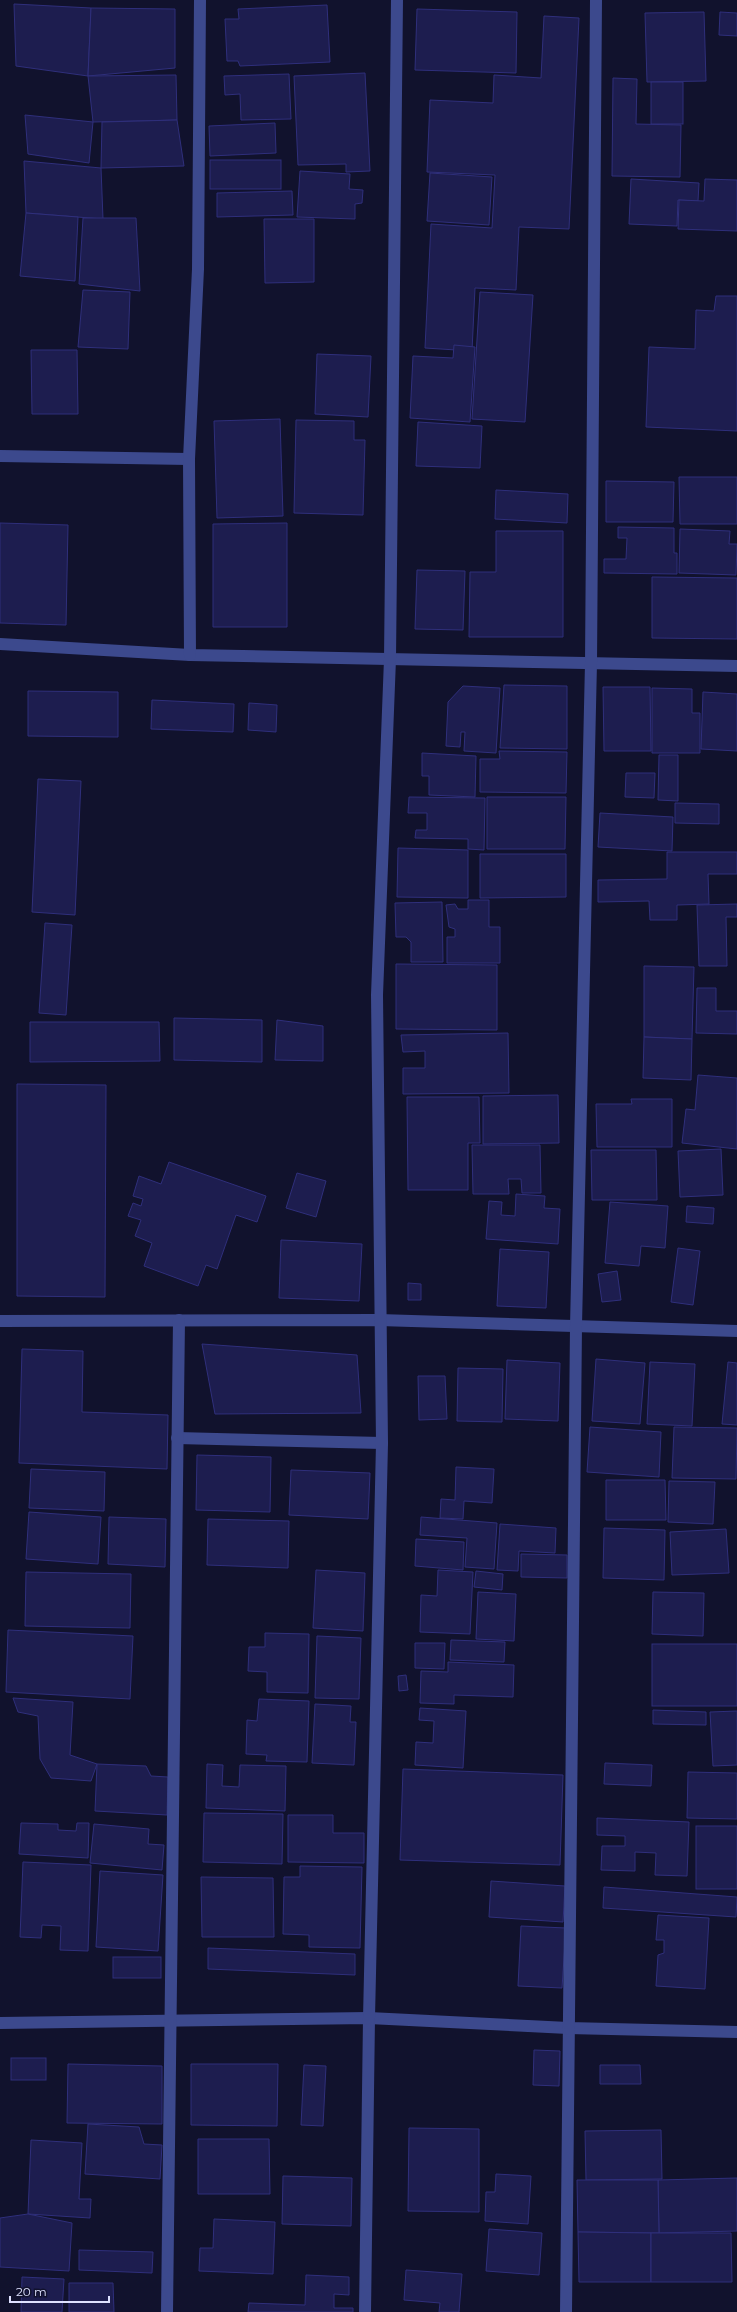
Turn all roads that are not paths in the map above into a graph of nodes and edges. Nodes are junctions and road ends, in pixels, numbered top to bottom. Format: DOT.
graph roads {
  1 [pos="200,0"];
  2 [pos="397,0"];
  3 [pos="596,0"];
  4 [pos="0,456"];
  5 [pos="189,459"];
  6 [pos="0,644"];
  7 [pos="190,655"];
  8 [pos="390,659"];
  9 [pos="591,663"];
  10 [pos="737,666"];
  11 [pos="179,1320"];
  12 [pos="379,1320"];
  13 [pos="0,1321"];
  14 [pos="576,1326"];
  15 [pos="737,1331"];
  16 [pos="177,1438"];
  17 [pos="382,1443"];
  18 [pos="368,2018"];
  19 [pos="171,2021"];
  20 [pos="0,2023"];
  21 [pos="568,2028"];
  22 [pos="737,2032"];
  23 [pos="167,2312"];
  24 [pos="365,2312"];
  25 [pos="566,2312"];
  1 -- 5 [label="street"];
  2 -- 8 [label="street"];
  3 -- 9 [label="street"];
  4 -- 5 [label="street"];
  5 -- 7 [label="street"];
  6 -- 7 [label="street"];
  7 -- 8 [label="street"];
  8 -- 9 [label="street"];
  8 -- 12 [label="street"];
  9 -- 10 [label="street"];
  9 -- 14 [label="street"];
  11 -- 12 [label="street"];
  11 -- 13 [label="street"];
  11 -- 16 [label="street"];
  12 -- 14 [label="street"];
  12 -- 17 [label="street"];
  14 -- 15 [label="street"];
  14 -- 21 [label="street"];
  16 -- 17 [label="street"];
  16 -- 19 [label="street"];
  17 -- 18 [label="street"];
  18 -- 19 [label="street"];
  18 -- 21 [label="street"];
  18 -- 24 [label="street"];
  19 -- 20 [label="street"];
  19 -- 23 [label="street"];
  21 -- 22 [label="street"];
  21 -- 25 [label="street"];
}
